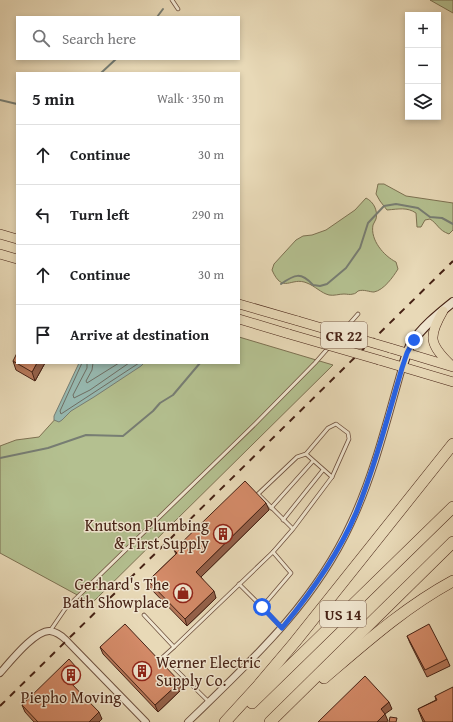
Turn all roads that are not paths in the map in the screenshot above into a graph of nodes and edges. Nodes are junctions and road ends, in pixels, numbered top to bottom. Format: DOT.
graph roads {
  1 [pos="172,0"];
  2 [pos="178,9"];
  3 [pos="0,234"];
  4 [pos="16,239"];
  5 [pos="0,254"];
  6 [pos="16,259"];
  7 [pos="453,302"];
  8 [pos="240,304"];
  9 [pos="443,311"];
  10 [pos="358,314"];
  11 [pos="240,319"];
  12 [pos="407,353"];
  13 [pos="452,367"];
  14 [pos="402,368"];
  15 [pos="453,382"];
  16 [pos="453,444"];
  17 [pos="306,454"];
  18 [pos="313,461"];
  19 [pos="323,470"];
  20 [pos="332,478"];
  21 [pos="453,507"];
  22 [pos="271,508"];
  23 [pos="283,520"];
  24 [pos="293,529"];
  25 [pos="453,542"];
  26 [pos="273,552"];
  27 [pos="453,582"];
  28 [pos="239,584"];
  29 [pos="262,607"];
  30 [pos="144,616"];
  31 [pos="282,628"];
  32 [pos="50,631"];
  33 [pos="174,647"];
  34 [pos="0,673"];
  35 [pos="209,702"];
  36 [pos="146,722"];
  37 [pos="188,722"];
  38 [pos="225,722"];
  39 [pos="233,722"];
  40 [pos="271,722"];
  1 -- 2 [label="lane"];
  3 -- 4 [label="main road"];
  5 -- 6 [label="main road"];
  7 -- 9 [label="street"];
  8 -- 12 [label="main road, CR 22, bridge"];
  9 -- 12 [label="street"];
  9 -- 13 [label="main road"];
  10 -- 32 [label="lane"];
  11 -- 14 [label="main road, CR 22, bridge"];
  12 -- 13 [label="main road, CR 22"];
  12 -- 14 [label="street"];
  14 -- 15 [label="main road, CR 22"];
  14 -- 31 [label="street"];
  16 -- 38 [label="highway"];
  17 -- 18 [label="lane"];
  17 -- 20 [label="lane"];
  17 -- 22 [label="lane"];
  18 -- 19 [label="lane"];
  18 -- 22 [label="lane"];
  19 -- 20 [label="lane"];
  19 -- 23 [label="lane"];
  20 -- 24 [label="lane"];
  21 -- 39 [label="highway, US 14"];
  22 -- 23 [label="lane"];
  23 -- 24 [label="lane"];
  24 -- 26 [label="lane"];
  25 -- 40 [label="highway, US 14"];
  26 -- 28 [label="lane"];
  26 -- 29 [label="lane"];
  27 -- 40 [label="highway"];
  28 -- 29 [label="lane"];
  28 -- 33 [label="lane"];
  29 -- 31 [label="lane"];
  30 -- 33 [label="lane"];
  31 -- 35 [label="street"];
  32 -- 34 [label="street"];
  32 -- 36 [label="street"];
  33 -- 35 [label="lane"];
  35 -- 37 [label="street"];
}
